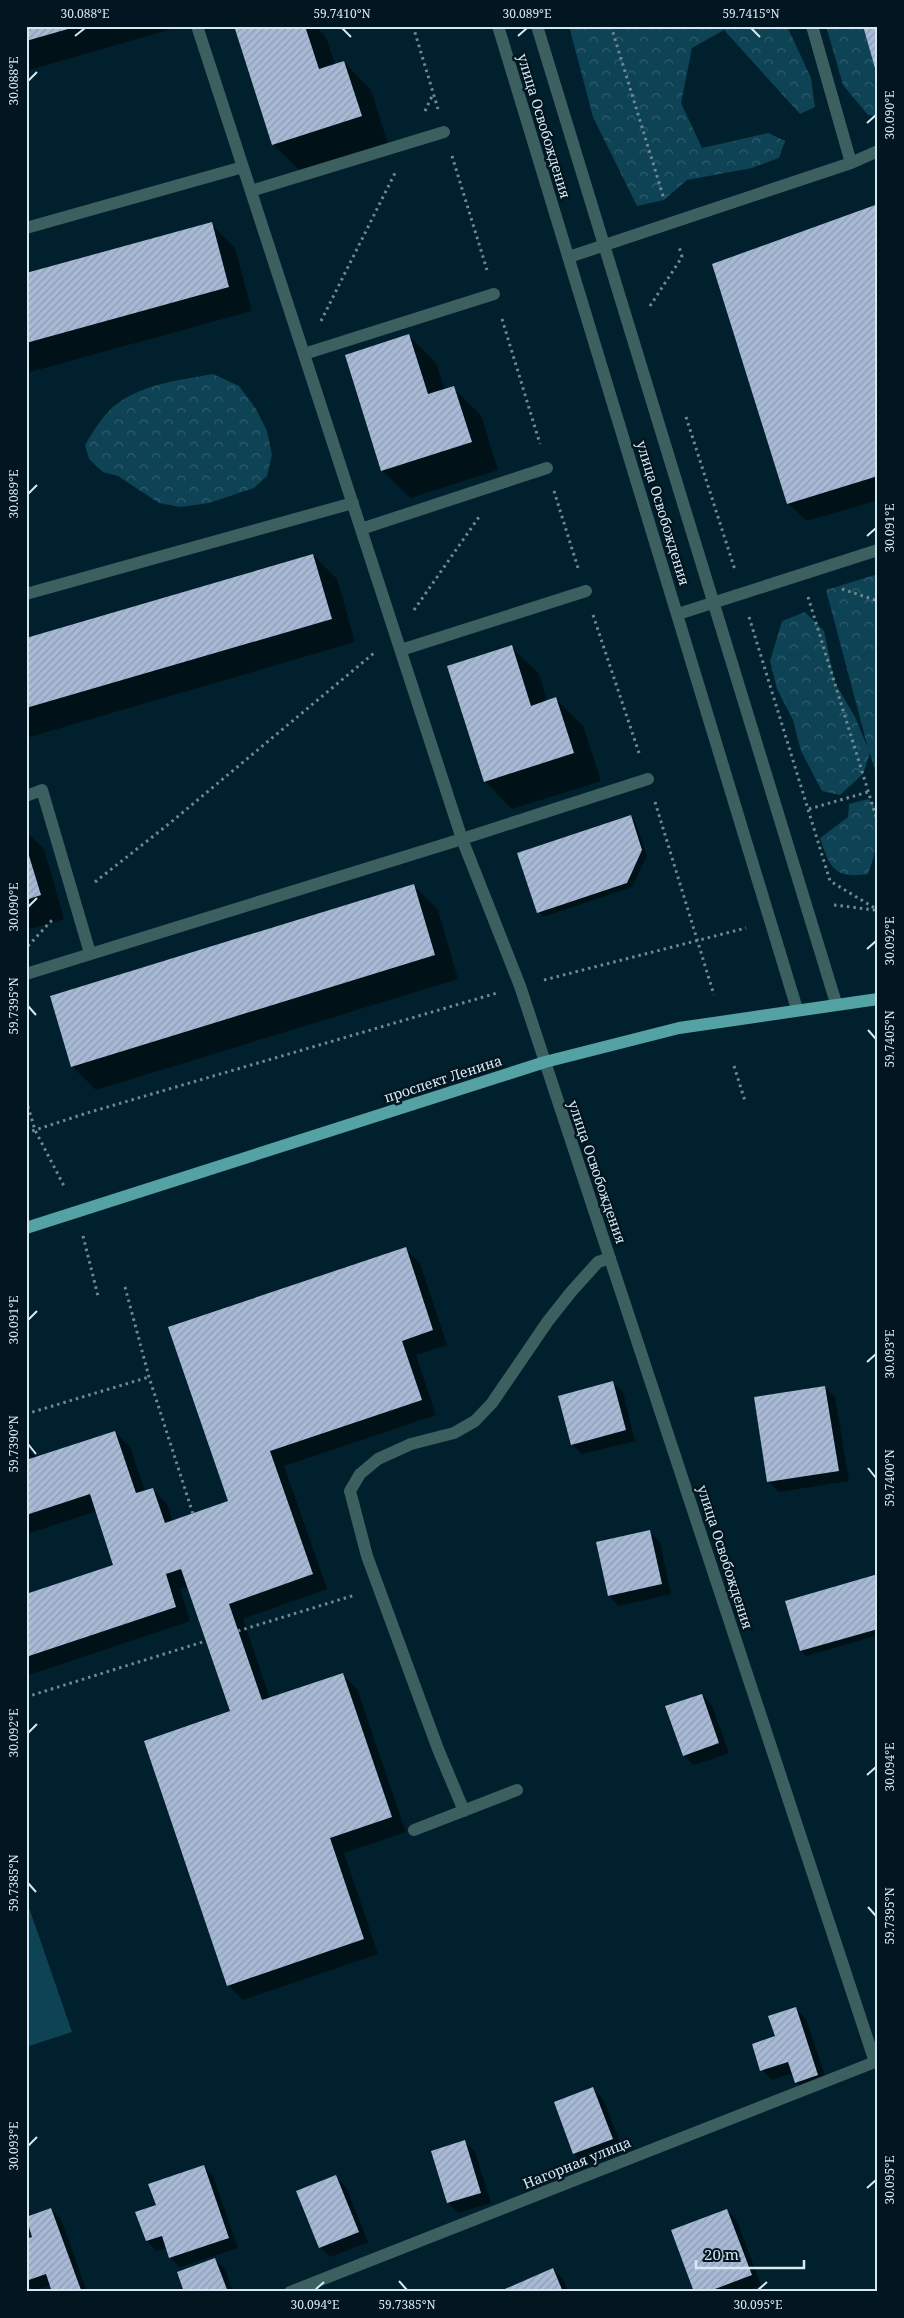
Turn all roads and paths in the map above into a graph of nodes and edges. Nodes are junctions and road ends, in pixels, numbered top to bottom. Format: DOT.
graph roads {
  1 [pos="197,26"];
  2 [pos="498,26"];
  3 [pos="537,26"];
  4 [pos="611,26"];
  5 [pos="812,26"];
  6 [pos="433,93"];
  7 [pos="444,132"];
  8 [pos="411,142"];
  9 [pos="878,151"];
  10 [pos="850,163"];
  11 [pos="243,167"];
  12 [pos="251,191"];
  13 [pos="671,223"];
  14 [pos="26,228"];
  15 [pos="604,246"];
  16 [pos="569,257"];
  17 [pos="494,294"];
  18 [pos="653,315"];
  19 [pos="304,354"];
  20 [pos="683,408"];
  21 [pos="538,437"];
  22 [pos="532,445"];
  23 [pos="548,468"];
  24 [pos="504,483"];
  25 [pos="353,503"];
  26 [pos="361,529"];
  27 [pos="878,550"];
  28 [pos="801,575"];
  29 [pos="586,591"];
  30 [pos="26,594"];
  31 [pos="742,594"];
  32 [pos="715,602"];
  33 [pos="412,612"];
  34 [pos="678,614"];
  35 [pos="401,650"];
  36 [pos="375,652"];
  37 [pos="648,778"];
  38 [pos="868,792"];
  39 [pos="26,796"];
  40 [pos="809,809"];
  41 [pos="878,822"];
  42 [pos="462,839"];
  43 [pos="88,886"];
  44 [pos="834,905"];
  45 [pos="877,910"];
  46 [pos="754,926"];
  47 [pos="698,940"];
  48 [pos="90,953"];
  49 [pos="26,974"];
  50 [pos="520,986"];
  51 [pos="714,995"];
  52 [pos="878,998"];
  53 [pos="836,1003"];
  54 [pos="797,1009"];
  55 [pos="545,1062"];
  56 [pos="734,1066"];
  57 [pos="26,1100"];
  58 [pos="745,1102"];
  59 [pos="35,1130"];
  60 [pos="26,1133"];
  61 [pos="26,1228"];
  62 [pos="610,1258"];
  63 [pos="125,1287"];
  64 [pos="149,1377"];
  65 [pos="26,1414"];
  66 [pos="193,1514"];
  67 [pos="379,1588"];
  68 [pos="238,1631"];
  69 [pos="206,1641"];
  70 [pos="26,1697"];
  71 [pos="517,1790"];
  72 [pos="464,1811"];
  73 [pos="414,1830"];
  74 [pos="874,2062"];
  75 [pos="290,2292"];
  1 -- 11 [label="street, улица Освобождения"];
  2 -- 16 [label="street, улица Освобождения"];
  3 -- 15 [label="street, улица Освобождения"];
  4 -- 13 [label="path"];
  5 -- 10 [label="street"];
  6 -- 8 [label="path"];
  7 -- 8 [label="street"];
  8 -- 12 [label="street"];
  8 -- 19 [label="path"];
  9 -- 10 [label="street"];
  10 -- 13 [label="street"];
  11 -- 12 [label="street, улица Освобождения"];
  11 -- 14 [label="street"];
  12 -- 19 [label="street, улица Освобождения"];
  13 -- 15 [label="street"];
  13 -- 18 [label="path"];
  15 -- 16 [label="street"];
  15 -- 32 [label="street, улица Освобождения"];
  16 -- 34 [label="street, улица Освобождения"];
  17 -- 19 [label="street"];
  19 -- 25 [label="street, улица Освобождения"];
  20 -- 31 [label="path"];
  21 -- 22 [label="path"];
  23 -- 24 [label="street"];
  24 -- 26 [label="street"];
  24 -- 33 [label="path"];
  25 -- 26 [label="street, улица Освобождения"];
  25 -- 30 [label="street"];
  26 -- 35 [label="street, улица Освобождения"];
  27 -- 28 [label="street"];
  28 -- 31 [label="street"];
  28 -- 38 [label="path"];
  29 -- 35 [label="street"];
  31 -- 32 [label="street"];
  31 -- 40 [label="path"];
  32 -- 34 [label="street"];
  32 -- 53 [label="street, улица Освобождения"];
  34 -- 54 [label="street, улица Освобождения"];
  35 -- 42 [label="street, улица Освобождения"];
  36 -- 43 [label="path"];
  37 -- 42 [label="street"];
  38 -- 40 [label="path"];
  38 -- 41 [label="path"];
  39 -- 48 [label="street"];
  40 -- 45 [label="path"];
  42 -- 48 [label="street"];
  42 -- 50 [label="street, улица Освобождения"];
  44 -- 45 [label="path"];
  46 -- 47 [label="path"];
  47 -- 50 [label="path"];
  47 -- 51 [label="path"];
  48 -- 49 [label="street"];
  50 -- 55 [label="street, улица Освобождения"];
  50 -- 59 [label="path"];
  52 -- 53 [label="main road, проспект Ленина"];
  53 -- 54 [label="main road, проспект Ленина"];
  54 -- 55 [label="main road, проспект Ленина"];
  55 -- 61 [label="main road, проспект Ленина"];
  55 -- 62 [label="street, улица Освобождения"];
  56 -- 58 [label="path"];
  57 -- 59 [label="path"];
  59 -- 60 [label="path"];
  62 -- 67 [label="street"];
  62 -- 74 [label="street, улица Освобождения"];
  63 -- 64 [label="path"];
  64 -- 65 [label="path"];
  64 -- 66 [label="path"];
  67 -- 68 [label="path"];
  67 -- 72 [label="street"];
  69 -- 70 [label="path"];
  71 -- 72 [label="street"];
  72 -- 73 [label="street"];
  74 -- 75 [label="street, Нагорная улица"];
}
